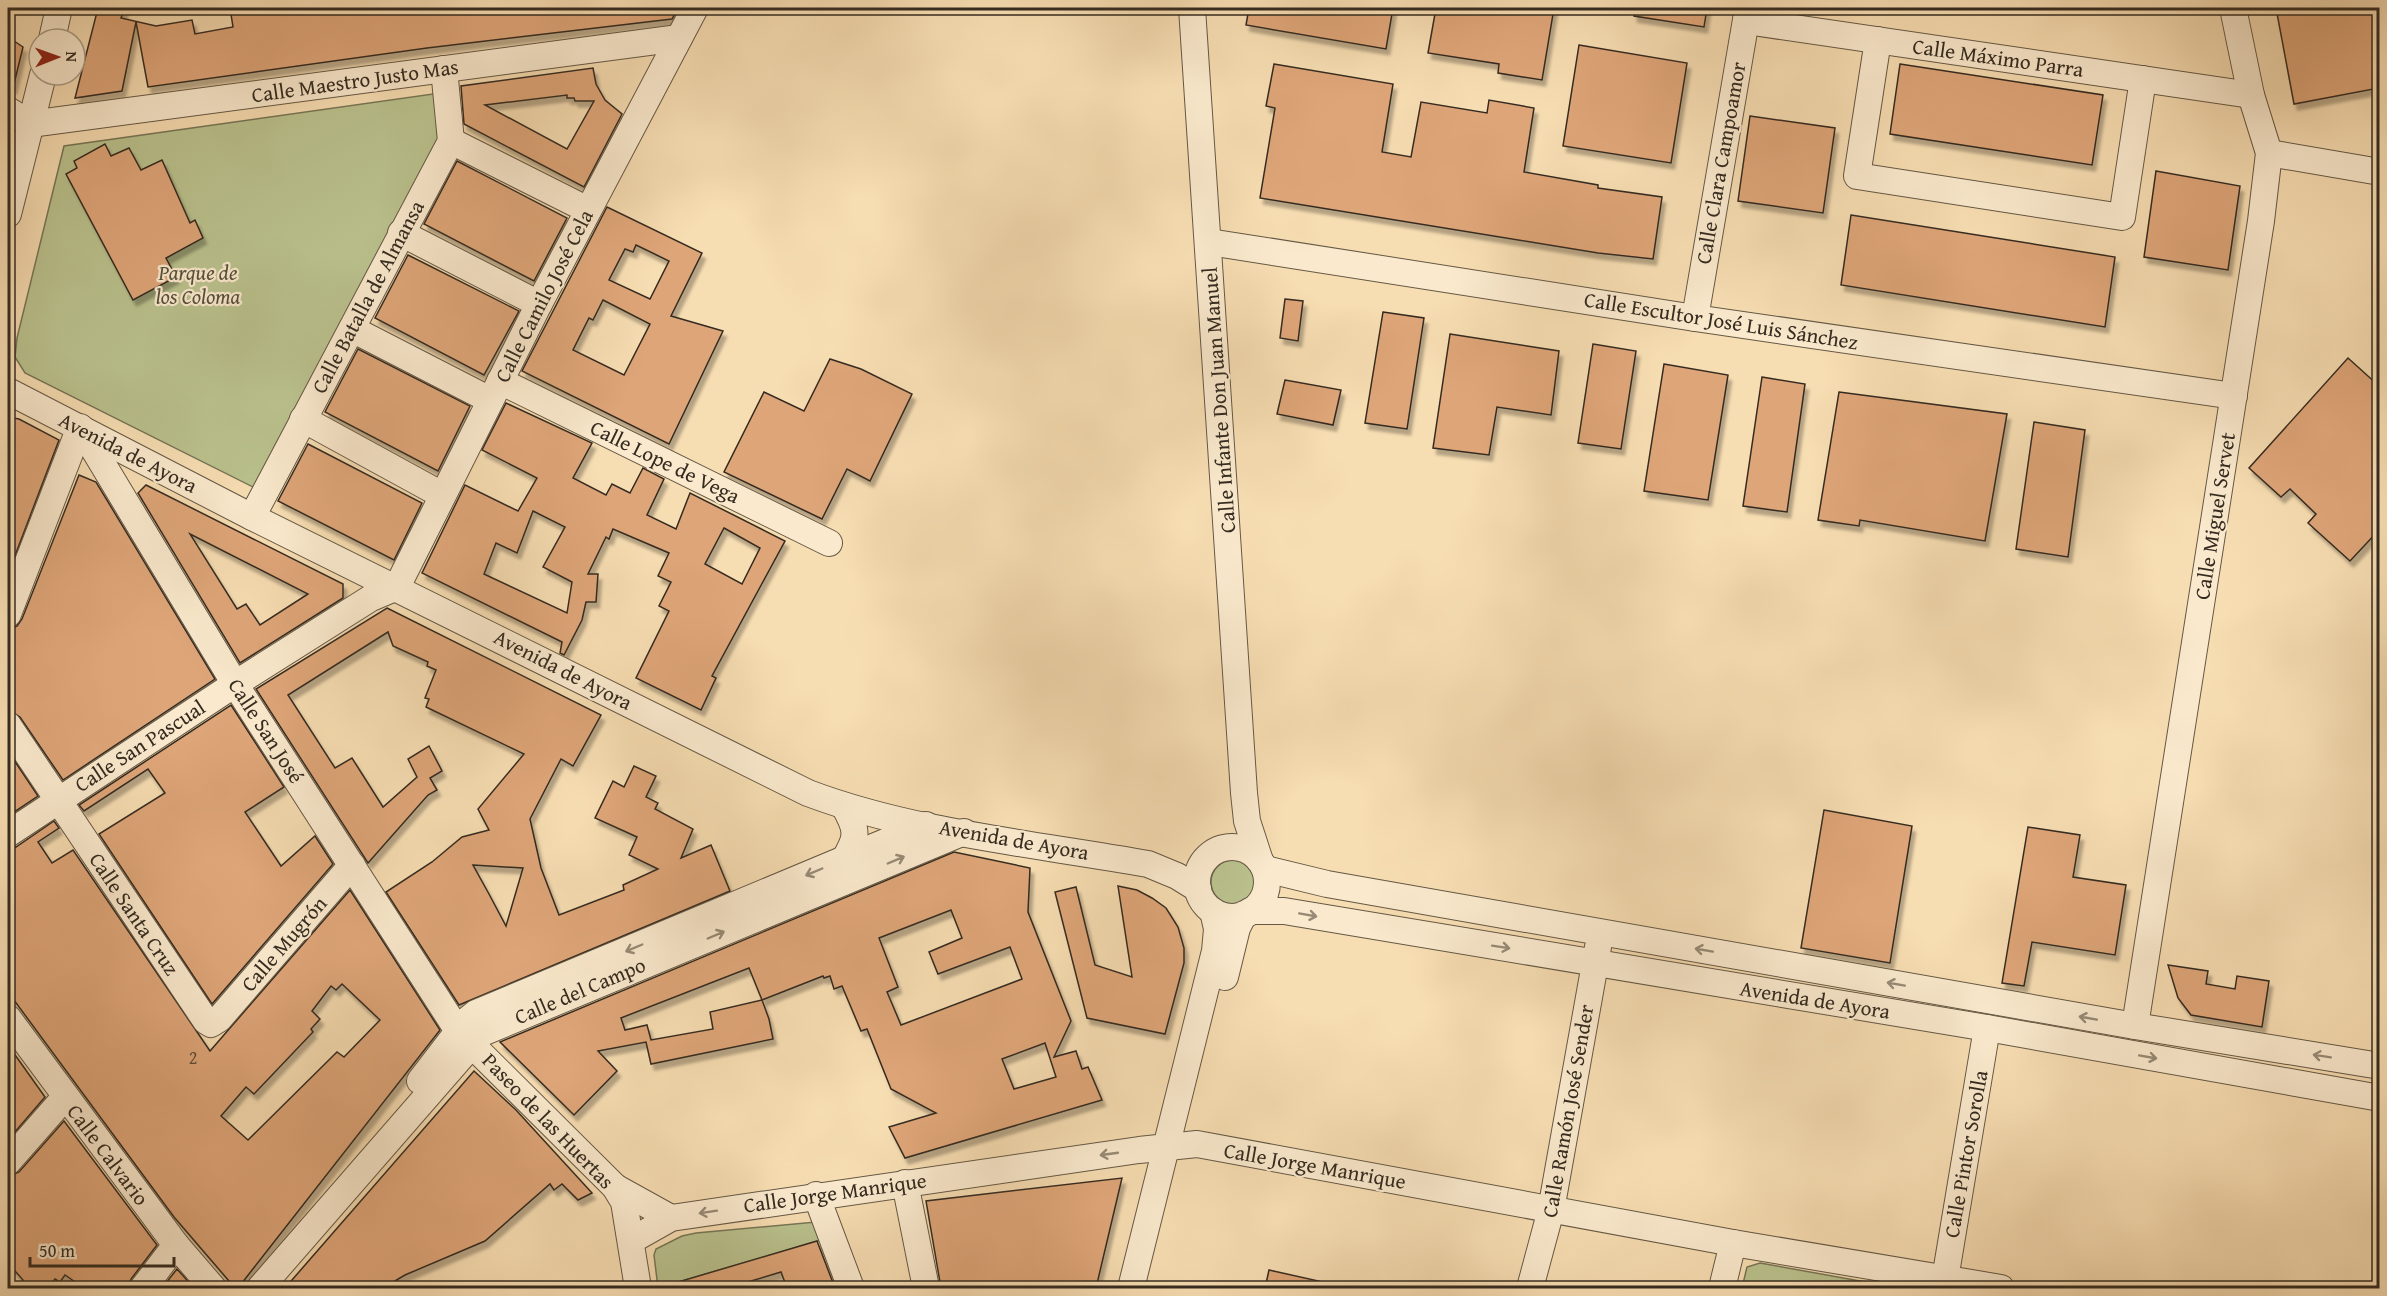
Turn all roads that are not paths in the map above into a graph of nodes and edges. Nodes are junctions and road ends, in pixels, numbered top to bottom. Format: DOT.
graph roads {
  1 [pos="59,8"];
  2 [pos="695,8"];
  3 [pos="1192,8"];
  4 [pos="2233,8"];
  5 [pos="1747,14"];
  6 [pos="55,27"];
  7 [pos="679,38"];
  8 [pos="1878,40"];
  9 [pos="444,69"];
  10 [pos="2143,79"];
  11 [pos="40,87"];
  12 [pos="2251,95"];
  13 [pos="8,110"];
  14 [pos="30,124"];
  15 [pos="451,141"];
  16 [pos="2269,153"];
  17 [pos="2379,172"];
  18 [pos="588,210"];
  19 [pos="8,214"];
  20 [pos="401,233"];
  21 [pos="1209,242"];
  22 [pos="539,304"];
  23 [pos="1695,318"];
  24 [pos="352,329"];
  25 [pos="495,390"];
  26 [pos="8,391"];
  27 [pos="2234,396"];
  28 [pos="303,420"];
  29 [pos="80,427"];
  30 [pos="442,495"];
  31 [pos="252,517"];
  32 [pos="829,543"];
  33 [pos="397,586"];
  34 [pos="8,614"];
  35 [pos="235,684"];
  36 [pos="8,725"];
  37 [pos="1244,794"];
  38 [pos="58,800"];
  39 [pos="844,806"];
  40 [pos="926,825"];
  41 [pos="964,832"];
  42 [pos="8,834"];
  43 [pos="1219,850"];
  44 [pos="844,860"];
  45 [pos="1148,864"];
  46 [pos="352,865"];
  47 [pos="1262,865"];
  48 [pos="1198,889"];
  49 [pos="1213,911"];
  50 [pos="1247,913"];
  51 [pos="1600,932"];
  52 [pos="1595,963"];
  53 [pos="1961,995"];
  54 [pos="2016,1005"];
  55 [pos="8,1018"];
  56 [pos="215,1023"];
  57 [pos="1956,1023"];
  58 [pos="2134,1026"];
  59 [pos="1999,1030"];
  60 [pos="465,1037"];
  61 [pos="2379,1066"];
  62 [pos="65,1096"];
  63 [pos="2379,1098"];
  64 [pos="1176,1145"];
  65 [pos="8,1162"];
  66 [pos="905,1183"];
  67 [pos="615,1187"];
  68 [pos="816,1195"];
  69 [pos="1551,1210"];
  70 [pos="670,1218"];
  71 [pos="632,1240"];
  72 [pos="1733,1243"];
  73 [pos="176,1245"];
  74 [pos="1945,1279"];
  75 [pos="143,1288"];
  76 [pos="213,1288"];
  77 [pos="260,1288"];
  78 [pos="638,1288"];
  79 [pos="851,1288"];
  80 [pos="926,1288"];
  81 [pos="1131,1288"];
  82 [pos="1149,1288"];
  83 [pos="1530,1288"];
  84 [pos="1722,1288"];
  85 [pos="2001,1288"];
  1 -- 6 [label="street"];
  2 -- 7 [label="street, Calle Camilo José Cela"];
  3 -- 21 [label="street, Calle Infante Don Juan Manuel"];
  4 -- 12 [label="street, Calle Miguel Servet"];
  5 -- 8 [label="street, Calle Máximo Parra"];
  5 -- 23 [label="street, Calle Clara Campoamor"];
  7 -- 9 [label="street, Calle Maestro Justo Mas"];
  7 -- 18 [label="street, Calle Camilo José Cela"];
  8 -- 10 [label="street, Calle Máximo Parra"];
  8 -- 10 [label="street"];
  9 -- 14 [label="street, Calle Maestro Justo Mas"];
  9 -- 15 [label="street"];
  10 -- 12 [label="street, Calle Máximo Parra"];
  11 -- 14 [label="street"];
  12 -- 16 [label="street, Calle Miguel Servet"];
  13 -- 14 [label="street"];
  14 -- 19 [label="street"];
  15 -- 18 [label="street"];
  15 -- 20 [label="street, Calle Batalla de Almansa"];
  16 -- 17 [label="street"];
  16 -- 27 [label="street, Calle Miguel Servet"];
  18 -- 22 [label="street, Calle Camilo José Cela"];
  20 -- 22 [label="street"];
  20 -- 24 [label="street, Calle Batalla de Almansa"];
  21 -- 23 [label="street, Calle Escultor José Luis Sánchez"];
  21 -- 37 [label="street, Calle Infante Don Juan Manuel"];
  22 -- 25 [label="street, Calle Camilo José Cela"];
  23 -- 27 [label="street, Calle Escultor José Luis Sánchez"];
  24 -- 25 [label="street, Calle Lope de Vega"];
  24 -- 28 [label="street, Calle Batalla de Almansa"];
  25 -- 30 [label="street, Calle Camilo José Cela"];
  25 -- 32 [label="street, Calle Lope de Vega"];
  26 -- 29 [label="street, Avenida de Ayora"];
  27 -- 58 [label="street, Calle Miguel Servet"];
  28 -- 30 [label="street"];
  28 -- 31 [label="street, Calle Batalla de Almansa"];
  29 -- 31 [label="street, Avenida de Ayora"];
  29 -- 34 [label="street"];
  29 -- 35 [label="street, Calle San José"];
  30 -- 33 [label="street, Calle Camilo José Cela"];
  31 -- 33 [label="street, Avenida de Ayora"];
  33 -- 35 [label="street, Calle San Pascual"];
  33 -- 39 [label="street, Avenida de Ayora"];
  35 -- 38 [label="street, Calle San Pascual"];
  35 -- 46 [label="street, Calle San José"];
  36 -- 38 [label="street, Calle Santa Cruz"];
  37 -- 43 [label="street, Calle Infante Don Juan Manuel"];
  37 -- 47 [label="street, Calle Infante Don Juan Manuel"];
  38 -- 42 [label="street, Calle San Pascual"];
  38 -- 56 [label="street, Calle Santa Cruz"];
  39 -- 40 [label="street, Avenida de Ayora"];
  39 -- 44 [label="street"];
  40 -- 41 [label="street, Avenida de Ayora"];
  40 -- 44 [label="street, Calle del Campo"];
  41 -- 45 [label="street, Avenida de Ayora"];
  60 -- 41 [label="street, Calle del Campo, one-way"];
  43 -- 45 [label="street, Avenida de Ayora"];
  43 -- 47 [label="street"];
  43 -- 48 [label="street"];
  44 -- 60 [label="street, Calle del Campo, one-way"];
  45 -- 48 [label="street, Avenida de Ayora"];
  46 -- 56 [label="street, Calle Mugrón"];
  46 -- 60 [label="street, Calle San José"];
  47 -- 50 [label="street"];
  47 -- 51 [label="street, Avenida de Ayora"];
  48 -- 49 [label="street"];
  49 -- 50 [label="street"];
  49 -- 64 [label="street"];
  50 -- 52 [label="street, Avenida de Ayora, one-way"];
  50 -- 64 [label="street"];
  51 -- 52 [label="street, Calle Ramón José Sender"];
  53 -- 51 [label="street, Avenida de Ayora, one-way"];
  52 -- 57 [label="street, Avenida de Ayora"];
  52 -- 69 [label="street, Calle Ramón José Sender"];
  53 -- 54 [label="street, Avenida de Ayora"];
  53 -- 57 [label="street"];
  58 -- 54 [label="street, Avenida de Ayora, one-way"];
  54 -- 59 [label="street, Calle Pintor Sorolla"];
  55 -- 62 [label="street, Calle Calvario"];
  57 -- 59 [label="street, Avenida de Ayora"];
  61 -- 58 [label="street, Avenida de Ayora, one-way"];
  59 -- 63 [label="street, Avenida de Ayora, one-way"];
  59 -- 74 [label="street, Calle Pintor Sorolla"];
  60 -- 67 [label="street, Paseo de las Huertas"];
  60 -- 77 [label="street, Calle del Campo"];
  62 -- 65 [label="street"];
  62 -- 73 [label="street, Calle Calvario"];
  64 -- 66 [label="street, Calle Jorge Manrique, one-way"];
  64 -- 69 [label="street, Calle Jorge Manrique"];
  64 -- 81 [label="street"];
  64 -- 82 [label="street"];
  66 -- 68 [label="street, Calle Jorge Manrique"];
  66 -- 80 [label="street"];
  67 -- 70 [label="street"];
  67 -- 71 [label="street, Paseo de las Huertas"];
  68 -- 70 [label="street, Calle Jorge Manrique, one-way"];
  68 -- 79 [label="street"];
  69 -- 72 [label="street, Calle Jorge Manrique"];
  69 -- 83 [label="street, Calle Ramón José Sender"];
  70 -- 71 [label="street, Calle Jorge Manrique"];
  71 -- 78 [label="street, Paseo de las Huertas"];
  72 -- 74 [label="street, Calle Jorge Manrique"];
  72 -- 84 [label="street"];
  73 -- 75 [label="street"];
  73 -- 76 [label="street, Calle Calvario"];
  74 -- 85 [label="street, Calle Jorge Manrique"];
}
